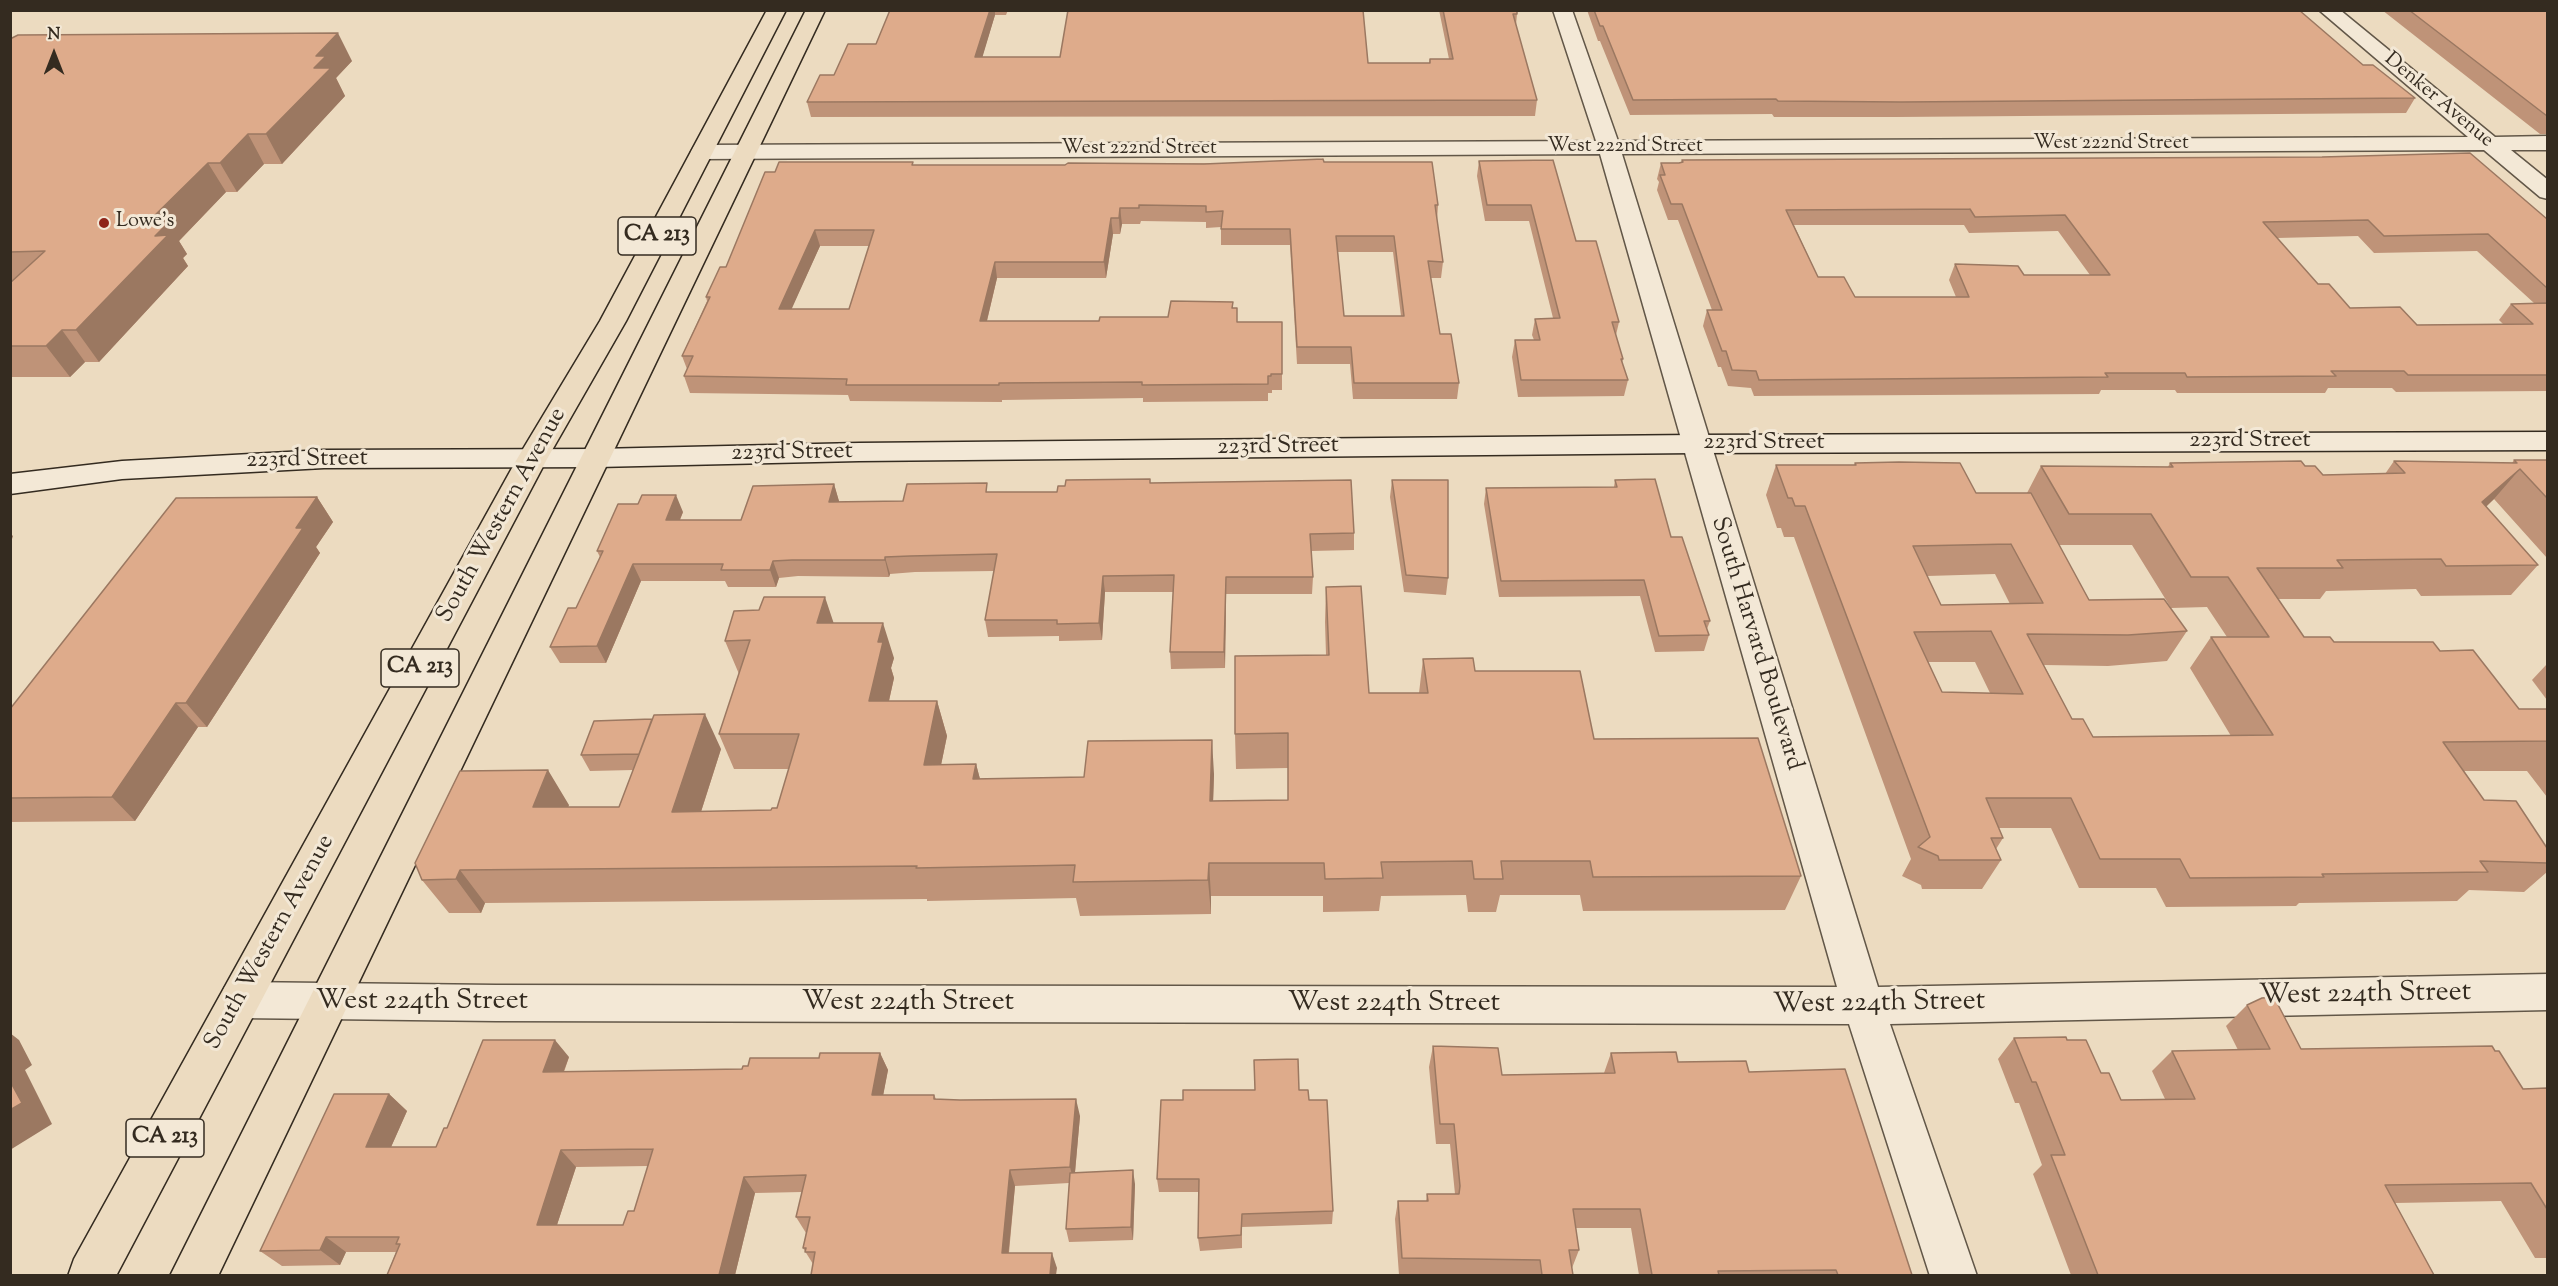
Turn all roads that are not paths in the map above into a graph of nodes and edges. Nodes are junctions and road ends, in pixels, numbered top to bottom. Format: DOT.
graph roads {
  1 [pos="777,10"];
  2 [pos="816,10"];
  3 [pos="1563,10"];
  4 [pos="2328,10"];
  5 [pos="2488,143"];
  6 [pos="2547,143"];
  7 [pos="1609,148"];
  8 [pos="702,152"];
  9 [pos="746,152"];
  10 [pos="2547,192"];
  11 [pos="2547,441"];
  12 [pos="1695,444"];
  13 [pos="597,458"];
  14 [pos="532,459"];
  15 [pos="10,484"];
  16 [pos="2547,992"];
  17 [pos="239,1000"];
  18 [pos="327,1003"];
  19 [pos="1863,1006"];
  20 [pos="92,1275"];
  21 [pos="193,1275"];
  22 [pos="1954,1275"];
  1 -- 8 [label="main road, South Western Avenue / CA 213"];
  2 -- 9 [label="main road, CA 213"];
  3 -- 7 [label="street, South Harvard Boulevard"];
  4 -- 5 [label="street, Denker Avenue"];
  5 -- 6 [label="street, West 222nd Street"];
  5 -- 7 [label="street, West 222nd Street"];
  5 -- 10 [label="street, Denker Avenue"];
  7 -- 9 [label="street, West 222nd Street"];
  7 -- 12 [label="street, South Harvard Boulevard"];
  8 -- 9 [label="street, West 222nd Street"];
  8 -- 14 [label="main road, South Western Avenue / CA 213"];
  9 -- 13 [label="main road, CA 213"];
  11 -- 12 [label="street, 223rd Street"];
  12 -- 13 [label="street, 223rd Street"];
  12 -- 19 [label="street, South Harvard Boulevard"];
  13 -- 14 [label="street, 223rd Street"];
  13 -- 18 [label="main road, CA 213"];
  14 -- 15 [label="street, 223rd Street"];
  14 -- 17 [label="main road, South Western Avenue / CA 213"];
  16 -- 19 [label="street, West 224th Street"];
  17 -- 18 [label="street, West 224th Street"];
  17 -- 20 [label="main road, South Western Avenue / CA 213"];
  18 -- 19 [label="street, West 224th Street"];
  18 -- 21 [label="main road, CA 213"];
  19 -- 22 [label="street, South Harvard Boulevard"];
}
